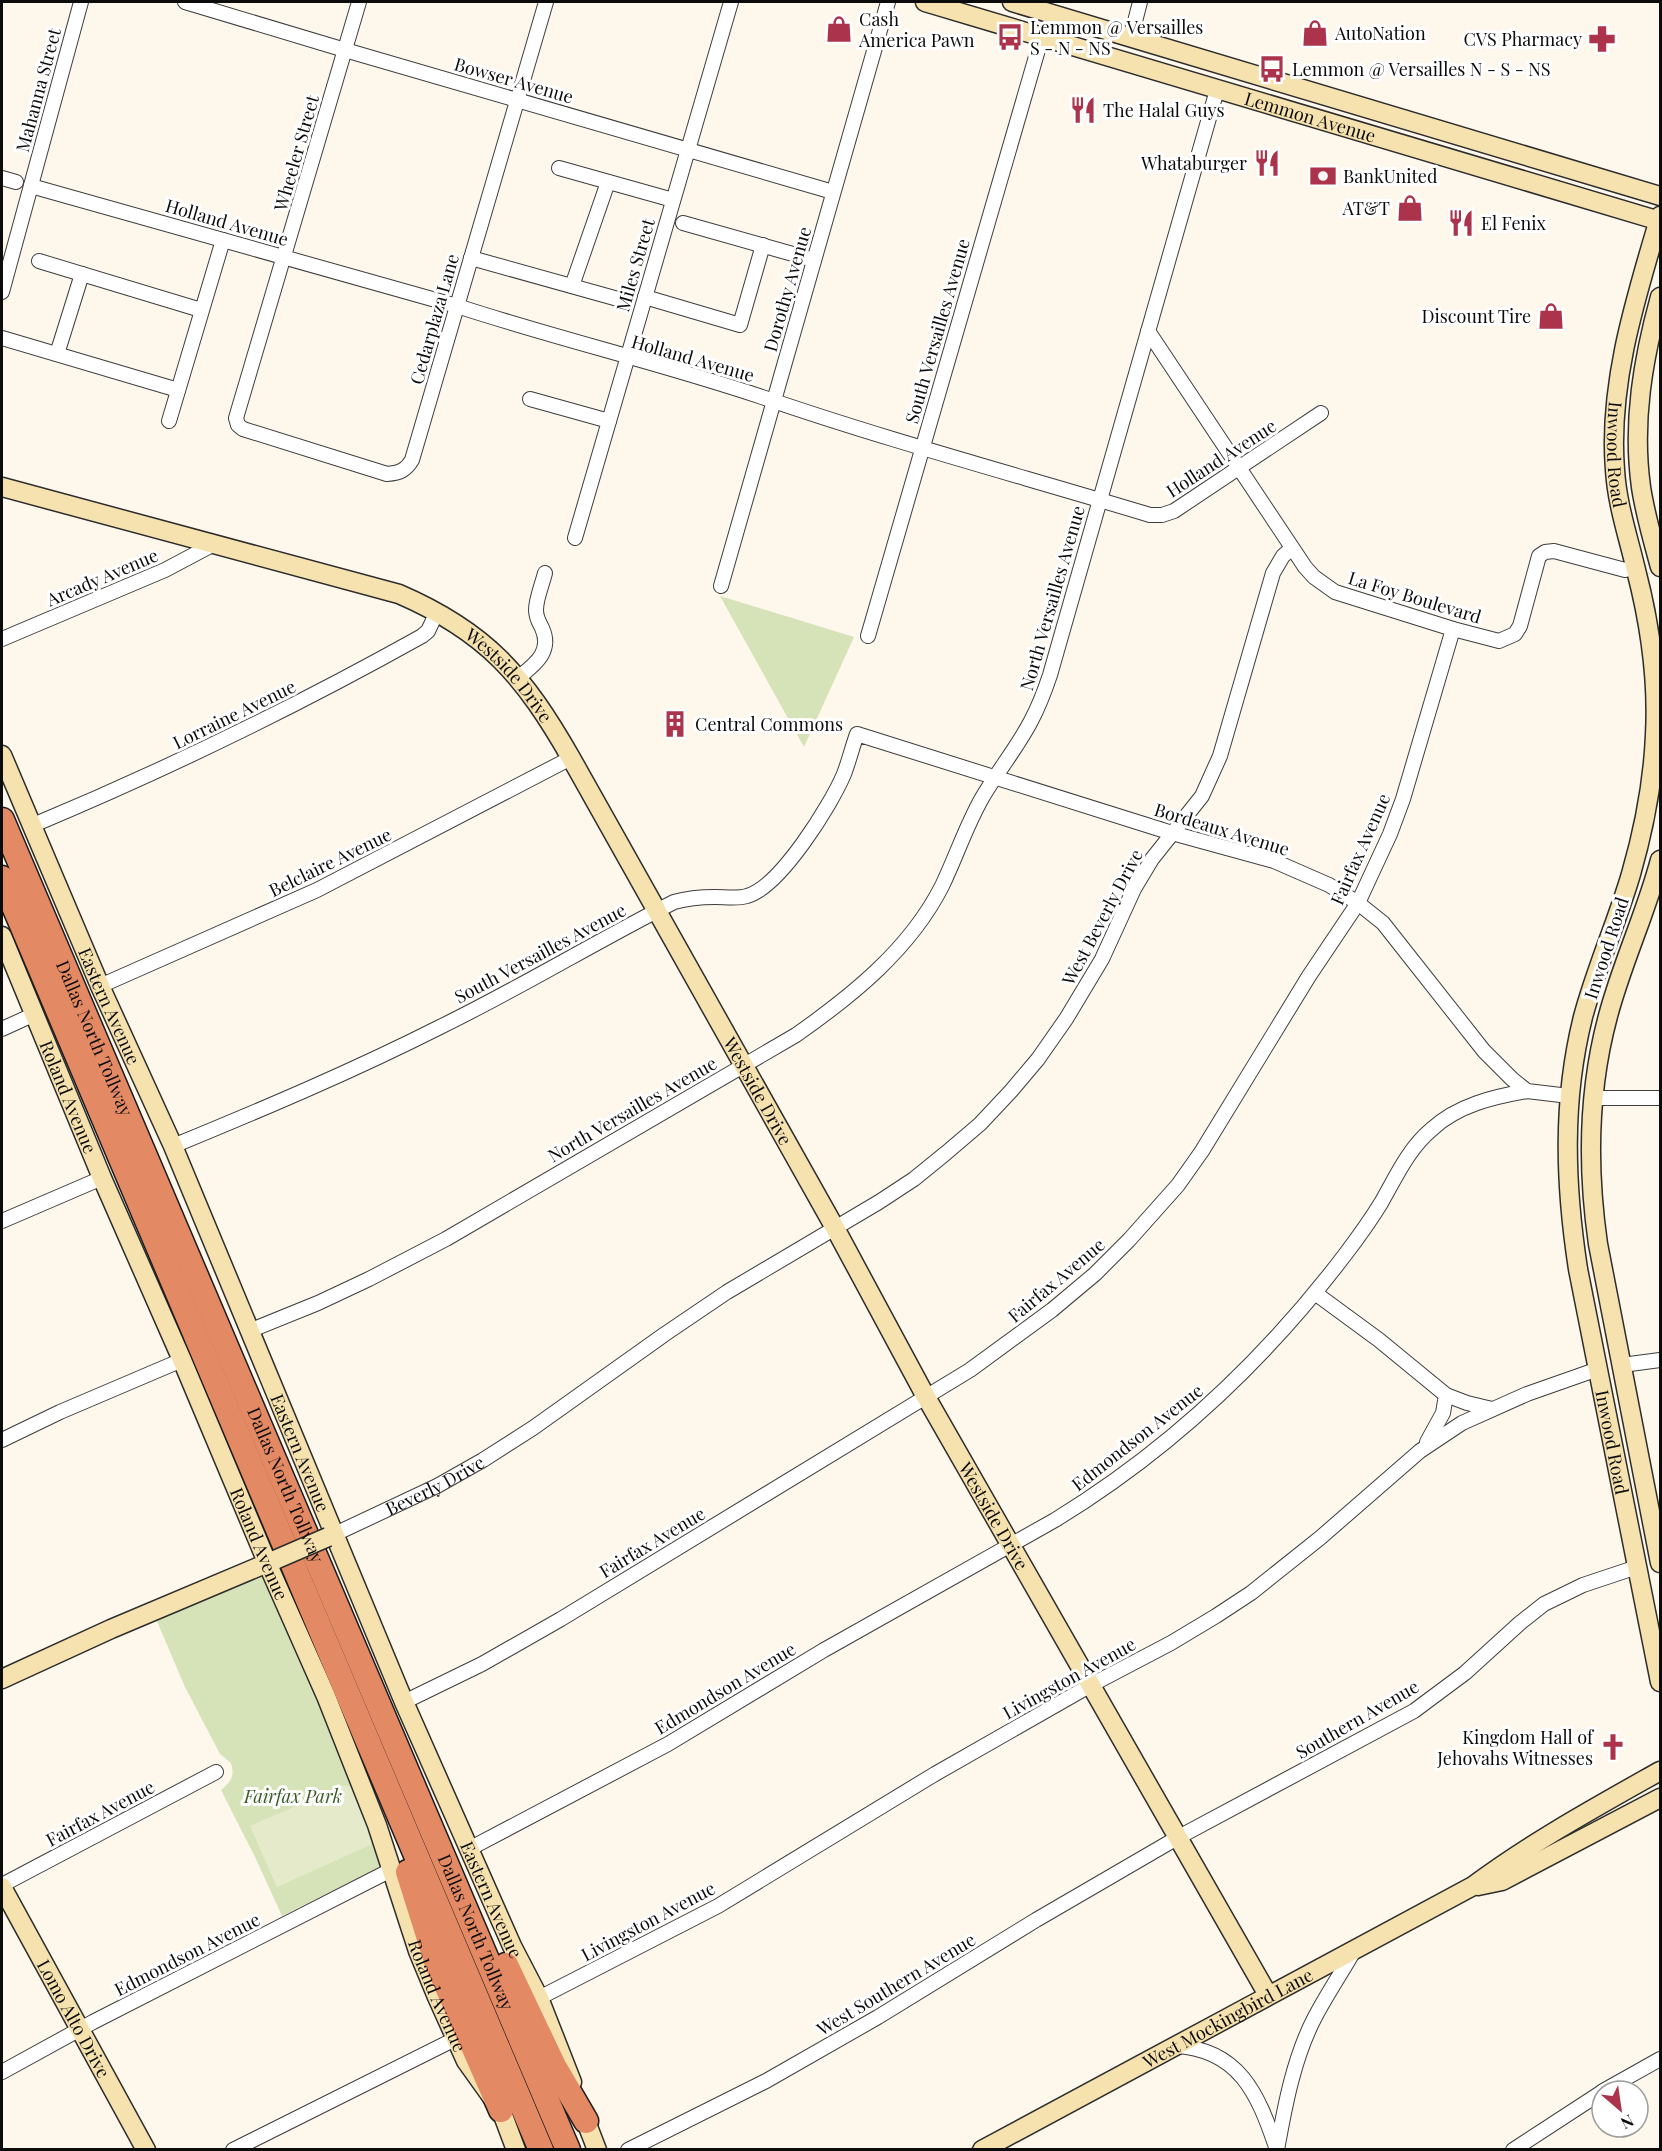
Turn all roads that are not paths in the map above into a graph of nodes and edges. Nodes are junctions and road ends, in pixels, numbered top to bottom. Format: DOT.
graph roads {
  1 [pos="81,2"];
  2 [pos="185,2"];
  3 [pos="359,2"];
  4 [pos="546,2"];
  5 [pos="731,2"];
  6 [pos="888,2"];
  7 [pos="925,2"];
  8 [pos="1012,2"];
  9 [pos="1140,2"];
  10 [pos="1049,13"];
  11 [pos="1042,36"];
  12 [pos="1131,37"];
  13 [pos="345,50"];
  14 [pos="1124,61"];
  15 [pos="1224,65"];
  16 [pos="1217,90"];
  17 [pos="517,99"];
  18 [pos="1450,133"];
  19 [pos="687,151"];
  20 [pos="1442,156"];
  21 [pos="1527,156"];
  22 [pos="559,168"];
  23 [pos="2,178"];
  24 [pos="1521,180"];
  25 [pos="16,182"];
  26 [pos="608,182"];
  27 [pos="31,186"];
  28 [pos="833,192"];
  29 [pos="1660,196"];
  30 [pos="673,200"];
  31 [pos="1660,220"];
  32 [pos="683,223"];
  33 [pos="223,240"];
  34 [pos="763,245"];
  35 [pos="284,257"];
  36 [pos="471,258"];
  37 [pos="814,260"];
  38 [pos="39,261"];
  39 [pos="82,274"];
  40 [pos="572,286"];
  41 [pos="2,292"];
  42 [pos="645,297"];
  43 [pos="1660,297"];
  44 [pos="618,299"];
  45 [pos="457,306"];
  46 [pos="201,310"];
  47 [pos="1148,331"];
  48 [pos="2,338"];
  49 [pos="57,354"];
  50 [pos="627,357"];
  51 [pos="177,390"];
  52 [pos="530,399"];
  53 [pos="773,402"];
  54 [pos="1321,413"];
  55 [pos="236,418"];
  56 [pos="169,421"];
  57 [pos="609,421"];
  58 [pos="1614,434"];
  59 [pos="1636,435"];
  60 [pos="922,447"];
  61 [pos="1240,469"];
  62 [pos="2,487"];
  63 [pos="1100,499"];
  64 [pos="575,538"];
  65 [pos="214,544"];
  66 [pos="1292,548"];
  67 [pos="1660,567"];
  68 [pos="545,573"];
  69 [pos="1637,573"];
  70 [pos="1660,574"];
  71 [pos="721,586"];
  72 [pos="437,612"];
  73 [pos="1453,629"];
  74 [pos="868,636"];
  75 [pos="2,639"];
  76 [pos="518,678"];
  77 [pos="1658,695"];
  78 [pos="857,735"];
  79 [pos="2,756"];
  80 [pos="571,758"];
  81 [pos="995,777"];
  82 [pos="2,820"];
  83 [pos="31,826"];
  84 [pos="1172,833"];
  85 [pos="1660,860"];
  86 [pos="2,878"];
  87 [pos="1358,903"];
  88 [pos="656,910"];
  89 [pos="2,936"];
  90 [pos="100,986"];
  91 [pos="35,1014"];
  92 [pos="2,1029"];
  93 [pos="743,1065"];
  94 [pos="1573,1067"];
  95 [pos="1527,1091"];
  96 [pos="1569,1096"];
  97 [pos="1593,1098"];
  98 [pos="1660,1098"];
  99 [pos="1592,1118"];
  100 [pos="173,1146"];
  101 [pos="102,1178"];
  102 [pos="2,1221"];
  103 [pos="835,1228"];
  104 [pos="1315,1293"];
  105 [pos="249,1331"];
  106 [pos="182,1360"];
  107 [pos="1660,1360"];
  108 [pos="1622,1365"];
  109 [pos="1598,1369"];
  110 [pos="1446,1395"];
  111 [pos="926,1397"];
  112 [pos="1492,1409"];
  113 [pos="2,1440"];
  114 [pos="1422,1449"];
  115 [pos="331,1535"];
  116 [pos="1011,1546"];
  117 [pos="272,1561"];
  118 [pos="1660,1563"];
  119 [pos="1637,1567"];
  120 [pos="2,1679"];
  121 [pos="1660,1682"];
  122 [pos="1091,1685"];
  123 [pos="404,1702"];
  124 [pos="1660,1771"];
  125 [pos="216,1772"];
  126 [pos="380,1774"];
  127 [pos="1660,1798"];
  128 [pos="1177,1838"];
  129 [pos="441,1846"];
  130 [pos="469,1849"];
  131 [pos="391,1870"];
  132 [pos="2,1886"];
  133 [pos="1473,1886"];
  134 [pos="1355,1949"];
  135 [pos="1268,1995"];
  136 [pos="539,1998"];
  137 [pos="80,2030"];
  138 [pos="454,2039"];
  139 [pos="1173,2046"];
  140 [pos="1660,2059"];
  141 [pos="2,2072"];
  142 [pos="1624,2079"];
  143 [pos="1590,2099"];
  144 [pos="501,2110"];
  145 [pos="586,2121"];
  146 [pos="985,2148"];
  147 [pos="1277,2149"];
  148 [pos="146,2150"];
  149 [pos="233,2150"];
  150 [pos="516,2150"];
  151 [pos="541,2150"];
  152 [pos="568,2150"];
  153 [pos="597,2150"];
  154 [pos="628,2150"];
  155 [pos="1514,2150"];
  1 -- 27 [label="street, Mahanna Street"];
  2 -- 13 [label="street, Bowser Avenue"];
  3 -- 13 [label="street, Wheeler Street"];
  4 -- 17 [label="street, Cedarplaza Lane"];
  5 -- 19 [label="street, Miles Street"];
  6 -- 28 [label="street, Dorothy Avenue"];
  7 -- 11 [label="street, Lemmon Avenue"];
  8 -- 10 [label="street, Lemmon Avenue"];
  9 -- 12 [label="street"];
  10 -- 11 [label="street"];
  10 -- 12 [label="street, Lemmon Avenue"];
  11 -- 14 [label="street, Lemmon Avenue"];
  11 -- 60 [label="street, South Versailles Avenue"];
  12 -- 14 [label="street"];
  12 -- 15 [label="street, Lemmon Avenue"];
  13 -- 17 [label="street, Bowser Avenue"];
  13 -- 35 [label="street, Wheeler Street"];
  14 -- 16 [label="street, Lemmon Avenue"];
  15 -- 16 [label="street"];
  15 -- 18 [label="street, Lemmon Avenue"];
  16 -- 20 [label="street, Lemmon Avenue"];
  16 -- 47 [label="street, North Versailles Avenue"];
  17 -- 19 [label="street, Bowser Avenue"];
  17 -- 36 [label="street, Cedarplaza Lane"];
  18 -- 20 [label="street"];
  18 -- 21 [label="street, Lemmon Avenue"];
  19 -- 28 [label="street, Bowser Avenue"];
  19 -- 30 [label="street, Miles Street"];
  20 -- 24 [label="street, Lemmon Avenue"];
  21 -- 24 [label="street"];
  21 -- 29 [label="street, Lemmon Avenue"];
  22 -- 26 [label="street"];
  23 -- 25 [label="street"];
  24 -- 31 [label="street, Lemmon Avenue"];
  26 -- 30 [label="street"];
  26 -- 40 [label="street"];
  27 -- 33 [label="street, Holland Avenue"];
  27 -- 41 [label="street, Mahanna Street"];
  28 -- 37 [label="street, Dorothy Avenue"];
  30 -- 42 [label="street, Miles Street"];
  31 -- 58 [label="street, Inwood Road"];
  32 -- 34 [label="street"];
  33 -- 35 [label="street, Holland Avenue"];
  33 -- 46 [label="street"];
  34 -- 37 [label="street"];
  34 -- 42 [label="street"];
  35 -- 45 [label="street, Holland Avenue"];
  35 -- 55 [label="street, Wheeler Street"];
  36 -- 40 [label="street"];
  36 -- 45 [label="street, Cedarplaza Lane"];
  37 -- 53 [label="street, Dorothy Avenue"];
  38 -- 39 [label="street"];
  39 -- 46 [label="street"];
  39 -- 49 [label="street"];
  40 -- 44 [label="street"];
  42 -- 50 [label="street, Miles Street"];
  43 -- 59 [label="street, Inwood Road"];
  45 -- 50 [label="street, Holland Avenue"];
  45 -- 55 [label="street, Cedarplaza Lane"];
  46 -- 51 [label="street"];
  47 -- 61 [label="street, La Foy Boulevard"];
  47 -- 63 [label="street, North Versailles Avenue"];
  48 -- 49 [label="street"];
  49 -- 51 [label="street"];
  50 -- 53 [label="street, Holland Avenue"];
  50 -- 57 [label="street, Miles Street"];
  51 -- 56 [label="street"];
  52 -- 57 [label="street"];
  53 -- 60 [label="street, Holland Avenue"];
  53 -- 71 [label="street, Dorothy Avenue"];
  54 -- 61 [label="street, Holland Avenue"];
  57 -- 64 [label="street, Miles Street"];
  58 -- 59 [label="street"];
  58 -- 69 [label="street, Inwood Road"];
  59 -- 67 [label="street, Inwood Road"];
  60 -- 63 [label="street, Holland Avenue"];
  60 -- 74 [label="street, South Versailles Avenue"];
  61 -- 63 [label="street, Holland Avenue"];
  61 -- 66 [label="street, La Foy Boulevard"];
  62 -- 65 [label="street, Westside Drive"];
  63 -- 81 [label="street, North Versailles Avenue"];
  65 -- 72 [label="street, Westside Drive"];
  65 -- 75 [label="street, Arcady Avenue"];
  66 -- 73 [label="street, La Foy Boulevard"];
  66 -- 84 [label="street, West Beverly Drive"];
  68 -- 76 [label="street"];
  69 -- 70 [label="street"];
  69 -- 73 [label="street, La Foy Boulevard"];
  69 -- 77 [label="street, Inwood Road"];
  72 -- 76 [label="street, Westside Drive"];
  72 -- 83 [label="street, Lorraine Avenue"];
  73 -- 87 [label="street, Fairfax Avenue"];
  76 -- 80 [label="street, Westside Drive"];
  77 -- 94 [label="street, Inwood Road"];
  78 -- 81 [label="street, Bordeaux Avenue"];
  78 -- 88 [label="street, South Versailles Avenue"];
  79 -- 83 [label="street, Eastern Avenue"];
  80 -- 88 [label="street, Westside Drive"];
  80 -- 90 [label="street, Belclaire Avenue"];
  81 -- 84 [label="street, Bordeaux Avenue"];
  81 -- 93 [label="street, North Versailles Avenue"];
  82 -- 129 [label="highway, Dallas North Tollway"];
  83 -- 90 [label="street, Eastern Avenue"];
  84 -- 87 [label="street, Bordeaux Avenue"];
  84 -- 103 [label="street, West Beverly Drive"];
  85 -- 97 [label="street, Inwood Road"];
  86 -- 126 [label="highway, Dallas North Tollway"];
  87 -- 95 [label="street, Bordeaux Avenue"];
  87 -- 111 [label="street, Fairfax Avenue"];
  88 -- 93 [label="street, Westside Drive"];
  88 -- 100 [label="street, South Versailles Avenue"];
  89 -- 91 [label="street, Roland Avenue"];
  90 -- 100 [label="street, Eastern Avenue"];
  91 -- 92 [label="street"];
  91 -- 101 [label="street, Roland Avenue"];
  93 -- 103 [label="street, Westside Drive"];
  93 -- 105 [label="street, North Versailles Avenue"];
  94 -- 96 [label="street, Inwood Road"];
  94 -- 97 [label="street"];
  95 -- 96 [label="street"];
  95 -- 104 [label="street, Edmondson Avenue"];
  96 -- 99 [label="street"];
  96 -- 109 [label="street, Inwood Road"];
  97 -- 98 [label="street"];
  97 -- 99 [label="street, Inwood Road"];
  99 -- 108 [label="street, Inwood Road"];
  100 -- 105 [label="street, Eastern Avenue"];
  101 -- 102 [label="street"];
  101 -- 106 [label="street, Roland Avenue"];
  103 -- 111 [label="street, Westside Drive"];
  103 -- 115 [label="street, Beverly Drive"];
  104 -- 110 [label="street"];
  104 -- 116 [label="street, Edmondson Avenue"];
  105 -- 115 [label="street, Eastern Avenue"];
  106 -- 113 [label="street"];
  106 -- 117 [label="street, Roland Avenue"];
  107 -- 108 [label="street"];
  108 -- 109 [label="street"];
  108 -- 118 [label="street, Inwood Road"];
  109 -- 112 [label="street, Livingston Avenue"];
  109 -- 119 [label="street, Inwood Road"];
  110 -- 112 [label="street"];
  110 -- 114 [label="street"];
  111 -- 116 [label="street, Westside Drive"];
  111 -- 123 [label="street, Fairfax Avenue"];
  112 -- 114 [label="street, Livingston Avenue"];
  114 -- 122 [label="street, Livingston Avenue"];
  115 -- 117 [label="street, Beverly Drive, bridge"];
  115 -- 123 [label="street, Eastern Avenue"];
  116 -- 122 [label="street, Westside Drive"];
  116 -- 130 [label="street, Edmondson Avenue"];
  117 -- 120 [label="street, Beverly Drive"];
  117 -- 131 [label="street, Roland Avenue"];
  119 -- 121 [label="street, Inwood Road"];
  119 -- 128 [label="street, Southern Avenue"];
  122 -- 128 [label="street, Westside Drive"];
  122 -- 136 [label="street, Livingston Avenue"];
  123 -- 130 [label="street, Eastern Avenue"];
  124 -- 133 [label="street, West Mockingbird Lane"];
  125 -- 132 [label="street, Fairfax Avenue"];
  126 -- 144 [label="highway"];
  126 -- 151 [label="highway, Dallas North Tollway"];
  127 -- 133 [label="street, West Mockingbird Lane"];
  128 -- 135 [label="street, Westside Drive"];
  128 -- 154 [label="street, West Southern Avenue"];
  129 -- 145 [label="highway"];
  129 -- 152 [label="highway, Dallas North Tollway"];
  130 -- 136 [label="street, Eastern Avenue"];
  131 -- 137 [label="street, Edmondson Avenue"];
  131 -- 138 [label="street, Roland Avenue"];
  132 -- 137 [label="street, Lomo Alto Drive"];
  133 -- 134 [label="street, West Mockingbird Lane"];
  134 -- 135 [label="street, West Mockingbird Lane"];
  134 -- 147 [label="street"];
  135 -- 139 [label="street, West Mockingbird Lane"];
  136 -- 145 [label="street, Eastern Avenue"];
  137 -- 141 [label="street, Edmondson Avenue"];
  137 -- 148 [label="street, Lomo Alto Drive"];
  138 -- 144 [label="street, Roland Avenue"];
  138 -- 149 [label="street"];
  139 -- 146 [label="street, West Mockingbird Lane"];
  139 -- 147 [label="street"];
  140 -- 142 [label="street"];
  143 -- 155 [label="street"];
  144 -- 150 [label="street, Roland Avenue"];
  145 -- 153 [label="street, Eastern Avenue"];
}
